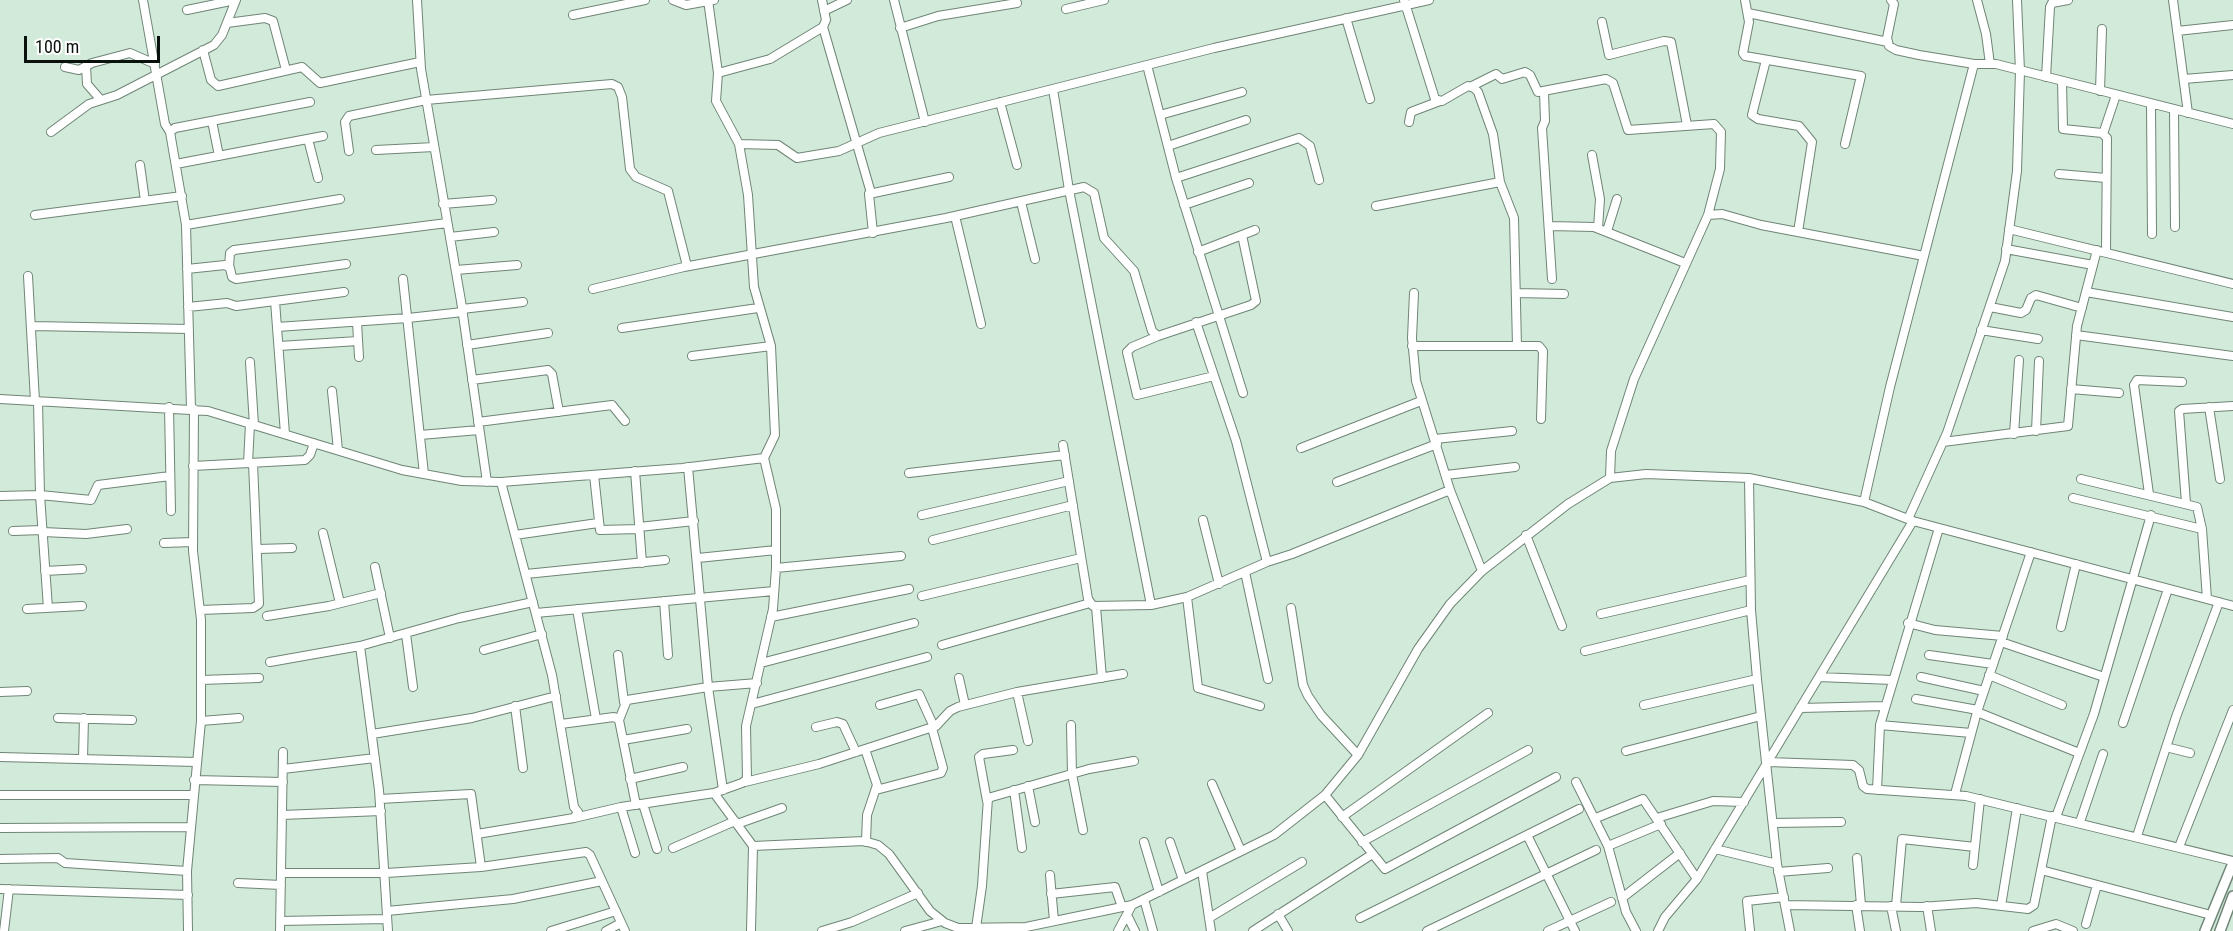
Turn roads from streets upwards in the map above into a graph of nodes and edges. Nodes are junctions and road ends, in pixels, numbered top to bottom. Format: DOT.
graph roads {
  1 [pos="143,0"];
  2 [pos="236,0"];
  3 [pos="417,0"];
  4 [pos="645,0"];
  5 [pos="673,0"];
  6 [pos="710,0"];
  7 [pos="822,0"];
  8 [pos="847,0"];
  9 [pos="894,0"];
  10 [pos="1104,0"];
  11 [pos="1429,0"];
  12 [pos="1745,0"];
  13 [pos="1892,0"];
  14 [pos="1977,0"];
  15 [pos="2017,0"];
  16 [pos="2068,0"];
  17 [pos="2173,0"];
  18 [pos="218,2"];
  19 [pos="1017,3"];
  20 [pos="1405,3"];
  21 [pos="988,4"];
  22 [pos="1066,9"];
  23 [pos="187,10"];
  24 [pos="824,11"];
  25 [pos="1748,13"];
  26 [pos="573,15"];
  27 [pos="1346,18"];
  28 [pos="1602,22"];
  29 [pos="227,23"];
  30 [pos="2233,25"];
  31 [pos="822,27"];
  32 [pos="900,28"];
  33 [pos="2102,29"];
  34 [pos="2177,31"];
  35 [pos="1888,42"];
  36 [pos="203,50"];
  37 [pos="1766,60"];
  38 [pos="420,62"];
  39 [pos="155,64"];
  40 [pos="1974,64"];
  41 [pos="1990,64"];
  42 [pos="1147,65"];
  43 [pos="86,66"];
  44 [pos="65,68"];
  45 [pos="286,70"];
  46 [pos="2020,70"];
  47 [pos="718,73"];
  48 [pos="156,74"];
  49 [pos="2233,75"];
  50 [pos="2046,77"];
  51 [pos="2184,79"];
  52 [pos="2062,81"];
  53 [pos="1472,86"];
  54 [pos="1053,89"];
  55 [pos="2100,91"];
  56 [pos="1242,92"];
  57 [pos="1544,92"];
  58 [pos="2116,95"];
  59 [pos="100,99"];
  60 [pos="1370,99"];
  61 [pos="426,100"];
  62 [pos="1440,101"];
  63 [pos="310,102"];
  64 [pos="1000,102"];
  65 [pos="2151,104"];
  66 [pos="2174,110"];
  67 [pos="2188,113"];
  68 [pos="1160,115"];
  69 [pos="1246,120"];
  70 [pos="212,121"];
  71 [pos="925,122"];
  72 [pos="1409,122"];
  73 [pos="2233,124"];
  74 [pos="1687,125"];
  75 [pos="51,132"];
  76 [pos="170,132"];
  77 [pos="2103,134"];
  78 [pos="323,136"];
  79 [pos="308,139"];
  80 [pos="739,144"];
  81 [pos="859,144"];
  82 [pos="1845,144"];
  83 [pos="1168,146"];
  84 [pos="434,147"];
  85 [pos="376,150"];
  86 [pos="350,151"];
  87 [pos="1592,154"];
  88 [pos="219,156"];
  89 [pos="176,164"];
  90 [pos="140,165"];
  91 [pos="1017,165"];
  92 [pos="2060,174"];
  93 [pos="949,177"];
  94 [pos="318,178"];
  95 [pos="1176,178"];
  96 [pos="2106,178"];
  97 [pos="1319,180"];
  98 [pos="1500,182"];
  99 [pos="1249,183"];
  100 [pos="1070,190"];
  101 [pos="871,193"];
  102 [pos="182,196"];
  103 [pos="340,198"];
  104 [pos="1617,199"];
  105 [pos="492,200"];
  106 [pos="146,201"];
  107 [pos="1021,202"];
  108 [pos="443,204"];
  109 [pos="1184,205"];
  110 [pos="1376,206"];
  111 [pos="35,215"];
  112 [pos="1708,215"];
  113 [pos="955,216"];
  114 [pos="447,223"];
  115 [pos="186,225"];
  116 [pos="1550,226"];
  117 [pos="2175,227"];
  118 [pos="1598,228"];
  119 [pos="2009,229"];
  120 [pos="1255,230"];
  121 [pos="1607,231"];
  122 [pos="494,232"];
  123 [pos="1798,232"];
  124 [pos="873,233"];
  125 [pos="2152,234"];
  126 [pos="1242,235"];
  127 [pos="450,237"];
  128 [pos="2006,249"];
  129 [pos="2101,251"];
  130 [pos="1197,252"];
  131 [pos="753,256"];
  132 [pos="1924,256"];
  133 [pos="1035,259"];
  134 [pos="1685,263"];
  135 [pos="346,264"];
  136 [pos="2093,265"];
  137 [pos="517,266"];
  138 [pos="687,266"];
  139 [pos="229,267"];
  140 [pos="187,269"];
  141 [pos="456,270"];
  142 [pos="28,276"];
  143 [pos="404,279"];
  144 [pos="1552,279"];
  145 [pos="2233,285"];
  146 [pos="593,290"];
  147 [pos="344,292"];
  148 [pos="2086,292"];
  149 [pos="1414,293"];
  150 [pos="1516,293"];
  151 [pos="1564,294"];
  152 [pos="275,301"];
  153 [pos="523,302"];
  154 [pos="188,307"];
  155 [pos="1990,307"];
  156 [pos="758,308"];
  157 [pos="2082,308"];
  158 [pos="462,310"];
  159 [pos="1218,315"];
  160 [pos="2233,317"];
  161 [pos="408,318"];
  162 [pos="357,322"];
  163 [pos="1196,322"];
  164 [pos="981,324"];
  165 [pos="32,326"];
  166 [pos="277,327"];
  167 [pos="622,328"];
  168 [pos="189,329"];
  169 [pos="1981,330"];
  170 [pos="548,333"];
  171 [pos="2076,335"];
  172 [pos="1158,336"];
  173 [pos="2038,339"];
  174 [pos="358,341"];
  175 [pos="467,345"];
  176 [pos="279,346"];
  177 [pos="771,346"];
  178 [pos="1412,346"];
  179 [pos="1517,346"];
  180 [pos="692,356"];
  181 [pos="2233,356"];
  182 [pos="359,357"];
  183 [pos="2019,360"];
  184 [pos="2039,361"];
  185 [pos="250,362"];
  186 [pos="1214,376"];
  187 [pos="472,380"];
  188 [pos="2182,382"];
  189 [pos="2071,389"];
  190 [pos="332,391"];
  191 [pos="1243,393"];
  192 [pos="2119,393"];
  193 [pos="0,399"];
  194 [pos="37,401"];
  195 [pos="1421,401"];
  196 [pos="2233,406"];
  197 [pos="169,407"];
  198 [pos="2209,407"];
  199 [pos="192,409"];
  200 [pos="560,412"];
  201 [pos="1541,419"];
  202 [pos="625,421"];
  203 [pos="252,424"];
  204 [pos="479,426"];
  205 [pos="1512,431"];
  206 [pos="2036,431"];
  207 [pos="285,434"];
  208 [pos="2014,434"];
  209 [pos="420,435"];
  210 [pos="1436,442"];
  211 [pos="1943,442"];
  212 [pos="315,443"];
  213 [pos="1063,445"];
  214 [pos="1301,448"];
  215 [pos="338,450"];
  216 [pos="1065,456"];
  217 [pos="764,458"];
  218 [pos="250,463"];
  219 [pos="193,466"];
  220 [pos="688,467"];
  221 [pos="1515,467"];
  222 [pos="634,471"];
  223 [pos="909,473"];
  224 [pos="424,474"];
  225 [pos="594,475"];
  226 [pos="1446,475"];
  227 [pos="170,476"];
  228 [pos="1610,478"];
  229 [pos="1749,478"];
  230 [pos="2081,479"];
  231 [pos="2220,479"];
  232 [pos="1069,481"];
  233 [pos="487,482"];
  234 [pos="501,482"];
  235 [pos="1337,482"];
  236 [pos="1450,490"];
  237 [pos="2149,494"];
  238 [pos="0,495"];
  239 [pos="40,495"];
  240 [pos="2073,498"];
  241 [pos="1864,502"];
  242 [pos="2186,503"];
  243 [pos="1073,505"];
  244 [pos="171,511"];
  245 [pos="922,515"];
  246 [pos="2151,515"];
  247 [pos="1203,520"];
  248 [pos="1910,520"];
  249 [pos="694,522"];
  250 [pos="598,523"];
  251 [pos="639,528"];
  252 [pos="1939,528"];
  253 [pos="127,529"];
  254 [pos="2202,530"];
  255 [pos="13,531"];
  256 [pos="42,531"];
  257 [pos="323,533"];
  258 [pos="515,535"];
  259 [pos="1526,535"];
  260 [pos="933,540"];
  261 [pos="193,542"];
  262 [pos="164,543"];
  263 [pos="292,548"];
  264 [pos="258,549"];
  265 [pos="776,550"];
  266 [pos="2031,552"];
  267 [pos="900,556"];
  268 [pos="698,558"];
  269 [pos="1082,558"];
  270 [pos="665,560"];
  271 [pos="1267,562"];
  272 [pos="642,563"];
  273 [pos="2076,564"];
  274 [pos="375,567"];
  275 [pos="776,568"];
  276 [pos="82,569"];
  277 [pos="45,571"];
  278 [pos="1482,571"];
  279 [pos="1245,572"];
  280 [pos="526,574"];
  281 [pos="2132,579"];
  282 [pos="1750,580"];
  283 [pos="1219,584"];
  284 [pos="909,589"];
  285 [pos="2168,589"];
  286 [pos="774,591"];
  287 [pos="381,593"];
  288 [pos="922,596"];
  289 [pos="702,597"];
  290 [pos="1187,597"];
  291 [pos="2207,599"];
  292 [pos="664,601"];
  293 [pos="533,602"];
  294 [pos="2219,602"];
  295 [pos="340,603"];
  296 [pos="1093,605"];
  297 [pos="1151,605"];
  298 [pos="82,606"];
  299 [pos="2233,606"];
  300 [pos="48,608"];
  301 [pos="1291,608"];
  302 [pos="27,609"];
  303 [pos="577,609"];
  304 [pos="200,610"];
  305 [pos="1751,610"];
  306 [pos="536,613"];
  307 [pos="1601,614"];
  308 [pos="267,616"];
  309 [pos="771,617"];
  310 [pos="914,623"];
  311 [pos="1908,623"];
  312 [pos="1562,626"];
  313 [pos="2061,627"];
  314 [pos="406,634"];
  315 [pos="542,634"];
  316 [pos="390,638"];
  317 [pos="2002,639"];
  318 [pos="942,645"];
  319 [pos="360,646"];
  320 [pos="484,650"];
  321 [pos="1585,651"];
  322 [pos="618,655"];
  323 [pos="668,655"];
  324 [pos="1929,655"];
  325 [pos="927,657"];
  326 [pos="270,663"];
  327 [pos="761,663"];
  328 [pos="1993,664"];
  329 [pos="1123,674"];
  330 [pos="1989,675"];
  331 [pos="1819,677"];
  332 [pos="2104,677"];
  333 [pos="259,678"];
  334 [pos="959,678"];
  335 [pos="1102,678"];
  336 [pos="1921,678"];
  337 [pos="1268,679"];
  338 [pos="1757,679"];
  339 [pos="201,680"];
  340 [pos="1892,680"];
  341 [pos="757,683"];
  342 [pos="413,687"];
  343 [pos="708,687"];
  344 [pos="27,691"];
  345 [pos="1984,691"];
  346 [pos="0,692"];
  347 [pos="1017,692"];
  348 [pos="556,696"];
  349 [pos="1916,699"];
  350 [pos="624,702"];
  351 [pos="752,704"];
  352 [pos="880,705"];
  353 [pos="965,705"];
  354 [pos="1644,705"];
  355 [pos="2062,705"];
  356 [pos="516,706"];
  357 [pos="1260,706"];
  358 [pos="1884,706"];
  359 [pos="1800,708"];
  360 [pos="2233,710"];
  361 [pos="1977,711"];
  362 [pos="1488,713"];
  363 [pos="1761,716"];
  364 [pos="58,718"];
  365 [pos="84,718"];
  366 [pos="239,718"];
  367 [pos="596,719"];
  368 [pos="132,720"];
  369 [pos="619,720"];
  370 [pos="201,721"];
  371 [pos="2123,723"];
  372 [pos="561,724"];
  373 [pos="1071,725"];
  374 [pos="1880,725"];
  375 [pos="816,727"];
  376 [pos="933,727"];
  377 [pos="687,729"];
  378 [pos="1971,733"];
  379 [pos="372,734"];
  380 [pos="623,740"];
  381 [pos="1028,741"];
  382 [pos="2166,747"];
  383 [pos="865,749"];
  384 [pos="1013,750"];
  385 [pos="1528,750"];
  386 [pos="1626,751"];
  387 [pos="283,752"];
  388 [pos="856,752"];
  389 [pos="2079,753"];
  390 [pos="2190,753"];
  391 [pos="2103,754"];
  392 [pos="1358,756"];
  393 [pos="0,757"];
  394 [pos="375,758"];
  395 [pos="83,759"];
  396 [pos="1134,761"];
  397 [pos="196,762"];
  398 [pos="1767,763"];
  399 [pos="683,767"];
  400 [pos="523,768"];
  401 [pos="283,769"];
  402 [pos="1072,774"];
  403 [pos="1556,777"];
  404 [pos="630,778"];
  405 [pos="194,780"];
  406 [pos="283,782"];
  407 [pos="745,782"];
  408 [pos="1576,782"];
  409 [pos="1212,784"];
  410 [pos="1028,786"];
  411 [pos="723,790"];
  412 [pos="876,790"];
  413 [pos="1014,790"];
  414 [pos="1877,790"];
  415 [pos="714,793"];
  416 [pos="1955,794"];
  417 [pos="0,795"];
  418 [pos="192,795"];
  419 [pos="1325,795"];
  420 [pos="380,799"];
  421 [pos="1980,799"];
  422 [pos="987,801"];
  423 [pos="1744,802"];
  424 [pos="639,804"];
  425 [pos="621,807"];
  426 [pos="782,808"];
  427 [pos="1579,808"];
  428 [pos="2017,808"];
  429 [pos="381,811"];
  430 [pos="282,815"];
  431 [pos="1342,817"];
  432 [pos="2054,817"];
  433 [pos="574,818"];
  434 [pos="1596,818"];
  435 [pos="1659,821"];
  436 [pos="1035,822"];
  437 [pos="1841,822"];
  438 [pos="2080,822"];
  439 [pos="736,823"];
  440 [pos="1773,823"];
  441 [pos="190,827"];
  442 [pos="0,828"];
  443 [pos="1083,830"];
  444 [pos="477,834"];
  445 [pos="1527,835"];
  446 [pos="2137,836"];
  447 [pos="866,842"];
  448 [pos="1144,842"];
  449 [pos="1170,842"];
  450 [pos="1362,842"];
  451 [pos="753,846"];
  452 [pos="1608,846"];
  453 [pos="1975,847"];
  454 [pos="2179,847"];
  455 [pos="673,848"];
  456 [pos="1022,848"];
  457 [pos="657,849"];
  458 [pos="1715,849"];
  459 [pos="1596,850"];
  460 [pos="1241,851"];
  461 [pos="634,853"];
  462 [pos="1680,853"];
  463 [pos="1371,855"];
  464 [pos="1857,858"];
  465 [pos="0,859"];
  466 [pos="1302,862"];
  467 [pos="2233,862"];
  468 [pos="1973,865"];
  469 [pos="481,867"];
  470 [pos="1778,868"];
  471 [pos="1828,868"];
  472 [pos="2041,870"];
  473 [pos="187,871"];
  474 [pos="1202,871"];
  475 [pos="281,873"];
  476 [pos="386,873"];
  477 [pos="1547,874"];
  478 [pos="1050,875"];
  479 [pos="1697,879"];
  480 [pos="1183,880"];
  481 [pos="602,881"];
  482 [pos="238,883"];
  483 [pos="281,885"];
  484 [pos="2097,885"];
  485 [pos="4,889"];
  486 [pos="1159,892"];
  487 [pos="918,893"];
  488 [pos="1051,894"];
  489 [pos="188,895"];
  490 [pos="2233,896"];
  491 [pos="1622,898"];
  492 [pos="1144,899"];
  493 [pos="1784,901"];
  494 [pos="1611,902"];
  495 [pos="1132,905"];
  496 [pos="1858,905"];
  497 [pos="1894,906"];
  498 [pos="1927,906"];
  499 [pos="2001,906"];
  500 [pos="1122,907"];
  501 [pos="616,911"];
  502 [pos="387,915"];
  503 [pos="1127,915"];
  504 [pos="1278,915"];
  505 [pos="2211,915"];
  506 [pos="1209,918"];
  507 [pos="1360,918"];
  508 [pos="280,921"];
  509 [pos="942,921"];
  510 [pos="1054,921"];
  511 [pos="1571,921"];
  512 [pos="2086,924"];
  513 [pos="623,927"];
  514 [pos="976,928"];
  515 [pos="4,931"];
  516 [pos="188,931"];
  517 [pos="280,931"];
  518 [pos="388,931"];
  519 [pos="551,931"];
  520 [pos="606,931"];
  521 [pos="751,931"];
  522 [pos="822,931"];
  523 [pos="905,931"];
  524 [pos="1118,931"];
  525 [pos="1135,931"];
  526 [pos="1153,931"];
  527 [pos="1211,931"];
  528 [pos="1252,931"];
  529 [pos="1288,931"];
  530 [pos="1427,931"];
  531 [pos="1548,931"];
  532 [pos="1575,931"];
  533 [pos="1636,931"];
  534 [pos="1655,931"];
  535 [pos="1750,931"];
  536 [pos="1790,931"];
  537 [pos="1860,931"];
  538 [pos="1896,931"];
  539 [pos="1931,931"];
  540 [pos="2033,931"];
  541 [pos="2073,931"];
  542 [pos="2205,931"];
  543 [pos="2220,931"];
  1 -- 39 [label="street"];
  2 -- 18 [label="street"];
  2 -- 29 [label="street"];
  3 -- 38 [label="street"];
  4 -- 26 [label="street"];
  5 -- 6 [label="street"];
  6 -- 47 [label="street"];
  7 -- 24 [label="street"];
  8 -- 24 [label="street"];
  9 -- 32 [label="street"];
  10 -- 22 [label="street"];
  11 -- 20 [label="street"];
  12 -- 25 [label="street"];
  13 -- 35 [label="street"];
  14 -- 41 [label="street"];
  15 -- 46 [label="street"];
  16 -- 50 [label="street"];
  17 -- 34 [label="street"];
  18 -- 23 [label="street"];
  19 -- 21 [label="street"];
  20 -- 27 [label="street"];
  20 -- 62 [label="street"];
  21 -- 32 [label="street"];
  24 -- 31 [label="street"];
  25 -- 35 [label="street"];
  25 -- 37 [label="street"];
  27 -- 42 [label="street"];
  27 -- 60 [label="street"];
  28 -- 74 [label="street"];
  29 -- 36 [label="street"];
  29 -- 45 [label="street"];
  30 -- 34 [label="street"];
  31 -- 47 [label="street"];
  31 -- 81 [label="street"];
  32 -- 71 [label="street"];
  33 -- 55 [label="street"];
  34 -- 51 [label="street"];
  35 -- 40 [label="street"];
  36 -- 45 [label="street"];
  36 -- 48 [label="street"];
  37 -- 82 [label="street"];
  37 -- 123 [label="street"];
  38 -- 45 [label="street"];
  38 -- 61 [label="street"];
  39 -- 43 [label="street"];
  39 -- 48 [label="street"];
  40 -- 41 [label="street"];
  40 -- 132 [label="street"];
  41 -- 46 [label="street"];
  42 -- 54 [label="street"];
  42 -- 68 [label="street"];
  43 -- 44 [label="street"];
  43 -- 59 [label="street"];
  46 -- 50 [label="street"];
  46 -- 119 [label="street"];
  47 -- 80 [label="street"];
  48 -- 59 [label="street"];
  48 -- 76 [label="street"];
  49 -- 51 [label="street"];
  50 -- 52 [label="street"];
  51 -- 67 [label="street"];
  52 -- 55 [label="street"];
  52 -- 77 [label="street"];
  53 -- 57 [label="street"];
  53 -- 62 [label="street"];
  53 -- 98 [label="street"];
  54 -- 64 [label="street"];
  54 -- 100 [label="street"];
  55 -- 58 [label="street"];
  56 -- 68 [label="street"];
  57 -- 74 [label="street"];
  57 -- 116 [label="street"];
  58 -- 65 [label="street"];
  58 -- 77 [label="street"];
  59 -- 75 [label="street"];
  61 -- 84 [label="street"];
  61 -- 86 [label="street"];
  61 -- 138 [label="street"];
  62 -- 72 [label="street"];
  63 -- 70 [label="street"];
  64 -- 71 [label="street"];
  64 -- 91 [label="street"];
  65 -- 66 [label="street"];
  65 -- 125 [label="street"];
  66 -- 67 [label="street"];
  66 -- 117 [label="street"];
  67 -- 73 [label="street"];
  68 -- 83 [label="street"];
  69 -- 83 [label="street"];
  70 -- 76 [label="street"];
  70 -- 88 [label="street"];
  71 -- 81 [label="street"];
  74 -- 112 [label="street"];
  76 -- 89 [label="street"];
  77 -- 96 [label="street"];
  78 -- 79 [label="street"];
  79 -- 88 [label="street"];
  79 -- 94 [label="street"];
  80 -- 81 [label="street"];
  80 -- 131 [label="street"];
  81 -- 101 [label="street"];
  83 -- 95 [label="street"];
  84 -- 85 [label="street"];
  84 -- 108 [label="street"];
  87 -- 118 [label="street"];
  88 -- 89 [label="street"];
  89 -- 102 [label="street"];
  90 -- 106 [label="street"];
  92 -- 96 [label="street"];
  93 -- 101 [label="street"];
  95 -- 97 [label="street"];
  95 -- 109 [label="street"];
  96 -- 129 [label="street"];
  98 -- 110 [label="street"];
  98 -- 150 [label="street"];
  99 -- 109 [label="street"];
  100 -- 107 [label="street"];
  100 -- 172 [label="street"];
  100 -- 297 [label="street"];
  101 -- 124 [label="street"];
  102 -- 106 [label="street"];
  102 -- 115 [label="street"];
  103 -- 115 [label="street"];
  104 -- 121 [label="street"];
  105 -- 108 [label="street"];
  106 -- 111 [label="street"];
  107 -- 113 [label="street"];
  107 -- 133 [label="street"];
  108 -- 114 [label="street"];
  109 -- 130 [label="street"];
  112 -- 123 [label="street"];
  112 -- 134 [label="street"];
  113 -- 124 [label="street"];
  113 -- 164 [label="street"];
  114 -- 127 [label="street"];
  114 -- 139 [label="street"];
  115 -- 140 [label="street"];
  116 -- 118 [label="street"];
  116 -- 144 [label="street"];
  118 -- 121 [label="street"];
  119 -- 128 [label="street"];
  119 -- 129 [label="street"];
  120 -- 126 [label="street"];
  121 -- 134 [label="street"];
  122 -- 127 [label="street"];
  123 -- 132 [label="street"];
  124 -- 131 [label="street"];
  126 -- 130 [label="street"];
  126 -- 159 [label="street"];
  127 -- 141 [label="street"];
  128 -- 136 [label="street"];
  128 -- 155 [label="street"];
  129 -- 136 [label="street"];
  129 -- 145 [label="street"];
  130 -- 159 [label="street"];
  131 -- 138 [label="street"];
  131 -- 156 [label="street"];
  132 -- 241 [label="street"];
  134 -- 228 [label="street"];
  135 -- 139 [label="street"];
  136 -- 148 [label="street"];
  137 -- 141 [label="street"];
  138 -- 146 [label="street"];
  139 -- 140 [label="street"];
  140 -- 154 [label="street"];
  141 -- 158 [label="street"];
  142 -- 165 [label="street"];
  143 -- 161 [label="street"];
  147 -- 152 [label="street"];
  148 -- 157 [label="street"];
  148 -- 160 [label="street"];
  149 -- 178 [label="street"];
  150 -- 151 [label="street"];
  150 -- 179 [label="street"];
  152 -- 154 [label="street"];
  152 -- 166 [label="street"];
  153 -- 158 [label="street"];
  154 -- 168 [label="street"];
  155 -- 157 [label="street"];
  155 -- 169 [label="street"];
  156 -- 167 [label="street"];
  156 -- 177 [label="street"];
  157 -- 171 [label="street"];
  158 -- 161 [label="street"];
  158 -- 175 [label="street"];
  159 -- 163 [label="street"];
  159 -- 191 [label="street"];
  161 -- 162 [label="street"];
  161 -- 209 [label="street"];
  162 -- 166 [label="street"];
  162 -- 174 [label="street"];
  163 -- 172 [label="street"];
  163 -- 186 [label="street"];
  165 -- 168 [label="street"];
  165 -- 194 [label="street"];
  166 -- 176 [label="street"];
  168 -- 199 [label="street"];
  169 -- 173 [label="street"];
  169 -- 211 [label="street"];
  170 -- 175 [label="street"];
  171 -- 181 [label="street"];
  171 -- 189 [label="street"];
  172 -- 186 [label="street"];
  174 -- 176 [label="street"];
  174 -- 182 [label="street"];
  175 -- 187 [label="street"];
  176 -- 207 [label="street"];
  177 -- 180 [label="street"];
  177 -- 217 [label="street"];
  178 -- 179 [label="street"];
  178 -- 195 [label="street"];
  179 -- 201 [label="street"];
  183 -- 208 [label="street"];
  184 -- 206 [label="street"];
  185 -- 203 [label="street"];
  186 -- 271 [label="street"];
  187 -- 200 [label="street"];
  187 -- 204 [label="street"];
  188 -- 237 [label="street"];
  189 -- 192 [label="street"];
  189 -- 206 [label="street"];
  190 -- 215 [label="street"];
  193 -- 194 [label="street"];
  194 -- 197 [label="street"];
  194 -- 239 [label="street"];
  195 -- 210 [label="street"];
  195 -- 214 [label="street"];
  196 -- 198 [label="street"];
  197 -- 199 [label="street"];
  197 -- 227 [label="street"];
  198 -- 231 [label="street"];
  198 -- 242 [label="street"];
  199 -- 203 [label="street"];
  199 -- 219 [label="street"];
  200 -- 202 [label="street"];
  200 -- 204 [label="street"];
  203 -- 207 [label="street"];
  203 -- 218 [label="street"];
  204 -- 209 [label="street"];
  204 -- 233 [label="street"];
  205 -- 210 [label="street"];
  206 -- 208 [label="street"];
  207 -- 212 [label="street"];
  208 -- 211 [label="street"];
  209 -- 224 [label="street"];
  210 -- 226 [label="street"];
  210 -- 235 [label="street"];
  211 -- 248 [label="street"];
  212 -- 215 [label="street"];
  212 -- 218 [label="street"];
  213 -- 216 [label="street"];
  215 -- 224 [label="street"];
  216 -- 223 [label="street"];
  216 -- 232 [label="street"];
  217 -- 220 [label="street"];
  217 -- 265 [label="street"];
  218 -- 219 [label="street"];
  218 -- 264 [label="street"];
  219 -- 261 [label="street"];
  220 -- 222 [label="street"];
  220 -- 249 [label="street"];
  221 -- 226 [label="street"];
  222 -- 225 [label="street"];
  222 -- 251 [label="street"];
  224 -- 233 [label="street"];
  225 -- 234 [label="street"];
  225 -- 250 [label="street"];
  226 -- 236 [label="street"];
  227 -- 239 [label="street"];
  227 -- 244 [label="street"];
  228 -- 229 [label="street"];
  228 -- 259 [label="street"];
  229 -- 241 [label="street"];
  229 -- 282 [label="street"];
  230 -- 237 [label="street"];
  232 -- 243 [label="street"];
  232 -- 245 [label="street"];
  233 -- 234 [label="street"];
  234 -- 258 [label="street"];
  236 -- 271 [label="street"];
  236 -- 278 [label="street"];
  237 -- 242 [label="street"];
  238 -- 239 [label="street"];
  239 -- 256 [label="street"];
  240 -- 246 [label="street"];
  241 -- 248 [label="street"];
  242 -- 254 [label="street"];
  243 -- 260 [label="street"];
  243 -- 269 [label="street"];
  246 -- 254 [label="street"];
  246 -- 281 [label="street"];
  247 -- 283 [label="street"];
  248 -- 252 [label="street"];
  248 -- 331 [label="street"];
  249 -- 251 [label="street"];
  249 -- 268 [label="street"];
  250 -- 251 [label="street"];
  250 -- 258 [label="street"];
  251 -- 272 [label="street"];
  252 -- 266 [label="street"];
  252 -- 311 [label="street"];
  253 -- 256 [label="street"];
  254 -- 291 [label="street"];
  255 -- 256 [label="street"];
  256 -- 277 [label="street"];
  257 -- 295 [label="street"];
  258 -- 280 [label="street"];
  259 -- 278 [label="street"];
  259 -- 312 [label="street"];
  261 -- 262 [label="street"];
  261 -- 304 [label="street"];
  263 -- 264 [label="street"];
  264 -- 304 [label="street"];
  265 -- 268 [label="street"];
  265 -- 275 [label="street"];
  266 -- 273 [label="street"];
  266 -- 317 [label="street"];
  267 -- 275 [label="street"];
  268 -- 289 [label="street"];
  269 -- 288 [label="street"];
  269 -- 296 [label="street"];
  270 -- 272 [label="street"];
  271 -- 279 [label="street"];
  272 -- 280 [label="street"];
  273 -- 281 [label="street"];
  273 -- 313 [label="street"];
  274 -- 287 [label="street"];
  275 -- 286 [label="street"];
  276 -- 277 [label="street"];
  277 -- 300 [label="street"];
  278 -- 392 [label="street"];
  279 -- 283 [label="street"];
  279 -- 337 [label="street"];
  280 -- 293 [label="street"];
  281 -- 285 [label="street"];
  281 -- 332 [label="street"];
  282 -- 305 [label="street"];
  282 -- 307 [label="street"];
  283 -- 290 [label="street"];
  284 -- 309 [label="street"];
  285 -- 291 [label="street"];
  285 -- 371 [label="street"];
  286 -- 289 [label="street"];
  286 -- 309 [label="street"];
  287 -- 295 [label="street"];
  287 -- 316 [label="street"];
  289 -- 292 [label="street"];
  289 -- 343 [label="street"];
  290 -- 297 [label="street"];
  290 -- 357 [label="street"];
  291 -- 294 [label="street"];
  292 -- 303 [label="street"];
  292 -- 323 [label="street"];
  293 -- 306 [label="street"];
  293 -- 314 [label="street"];
  294 -- 299 [label="street"];
  294 -- 382 [label="street"];
  295 -- 308 [label="street"];
  296 -- 297 [label="street"];
  296 -- 318 [label="street"];
  296 -- 335 [label="street"];
  298 -- 300 [label="street"];
  300 -- 302 [label="street"];
  301 -- 392 [label="street"];
  303 -- 306 [label="street"];
  303 -- 367 [label="street"];
  304 -- 339 [label="street"];
  305 -- 321 [label="street"];
  305 -- 338 [label="street"];
  306 -- 315 [label="street"];
  309 -- 327 [label="street"];
  310 -- 327 [label="street"];
  311 -- 317 [label="street"];
  311 -- 340 [label="street"];
  314 -- 316 [label="street"];
  314 -- 342 [label="street"];
  315 -- 320 [label="street"];
  315 -- 348 [label="street"];
  316 -- 319 [label="street"];
  317 -- 328 [label="street"];
  317 -- 332 [label="street"];
  319 -- 326 [label="street"];
  319 -- 379 [label="street"];
  322 -- 350 [label="street"];
  324 -- 328 [label="street"];
  325 -- 351 [label="street"];
  327 -- 341 [label="street"];
  328 -- 330 [label="street"];
  329 -- 335 [label="street"];
  330 -- 345 [label="street"];
  330 -- 355 [label="street"];
  331 -- 340 [label="street"];
  331 -- 359 [label="street"];
  332 -- 389 [label="street"];
  333 -- 339 [label="street"];
  334 -- 353 [label="street"];
  335 -- 347 [label="street"];
  336 -- 345 [label="street"];
  338 -- 354 [label="street"];
  338 -- 363 [label="street"];
  339 -- 370 [label="street"];
  340 -- 358 [label="street"];
  341 -- 343 [label="street"];
  341 -- 351 [label="street"];
  343 -- 350 [label="street"];
  343 -- 411 [label="street"];
  344 -- 346 [label="street"];
  345 -- 361 [label="street"];
  347 -- 353 [label="street"];
  347 -- 381 [label="street"];
  348 -- 356 [label="street"];
  348 -- 372 [label="street"];
  349 -- 361 [label="street"];
  350 -- 369 [label="street"];
  351 -- 407 [label="street"];
  352 -- 376 [label="street"];
  353 -- 376 [label="street"];
  356 -- 379 [label="street"];
  356 -- 400 [label="street"];
  358 -- 359 [label="street"];
  358 -- 374 [label="street"];
  359 -- 398 [label="street"];
  360 -- 454 [label="street"];
  361 -- 378 [label="street"];
  361 -- 389 [label="street"];
  362 -- 431 [label="street"];
  363 -- 386 [label="street"];
  363 -- 398 [label="street"];
  364 -- 365 [label="street"];
  365 -- 368 [label="street"];
  365 -- 395 [label="street"];
  366 -- 370 [label="street"];
  367 -- 369 [label="street"];
  367 -- 372 [label="street"];
  369 -- 380 [label="street"];
  370 -- 397 [label="street"];
  372 -- 433 [label="street"];
  373 -- 402 [label="street"];
  374 -- 378 [label="street"];
  374 -- 414 [label="street"];
  375 -- 388 [label="street"];
  376 -- 383 [label="street"];
  376 -- 412 [label="street"];
  377 -- 380 [label="street"];
  378 -- 416 [label="street"];
  379 -- 394 [label="street"];
  380 -- 404 [label="street"];
  382 -- 390 [label="street"];
  382 -- 446 [label="street"];
  383 -- 388 [label="street"];
  383 -- 412 [label="street"];
  384 -- 422 [label="street"];
  385 -- 450 [label="street"];
  387 -- 401 [label="street"];
  388 -- 407 [label="street"];
  389 -- 432 [label="street"];
  391 -- 438 [label="street"];
  392 -- 419 [label="street"];
  393 -- 395 [label="street"];
  394 -- 401 [label="street"];
  394 -- 420 [label="street"];
  395 -- 397 [label="street"];
  396 -- 402 [label="street"];
  397 -- 405 [label="street"];
  398 -- 414 [label="street"];
  398 -- 423 [label="street"];
  398 -- 440 [label="street"];
  399 -- 404 [label="street"];
  401 -- 406 [label="street"];
  402 -- 410 [label="street"];
  402 -- 443 [label="street"];
  403 -- 463 [label="street"];
  404 -- 424 [label="street"];
  405 -- 406 [label="street"];
  405 -- 418 [label="street"];
  406 -- 430 [label="street"];
  407 -- 411 [label="street"];
  408 -- 434 [label="street"];
  409 -- 460 [label="street"];
  410 -- 413 [label="street"];
  410 -- 436 [label="street"];
  411 -- 415 [label="street"];
  412 -- 447 [label="street"];
  413 -- 422 [label="street"];
  413 -- 456 [label="street"];
  414 -- 416 [label="street"];
  415 -- 424 [label="street"];
  415 -- 439 [label="street"];
  416 -- 421 [label="street"];
  417 -- 418 [label="street"];
  418 -- 441 [label="street"];
  419 -- 431 [label="street"];
  419 -- 460 [label="street"];
  420 -- 429 [label="street"];
  420 -- 444 [label="street"];
  421 -- 428 [label="street"];
  421 -- 453 [label="street"];
  422 -- 514 [label="street"];
  423 -- 435 [label="street"];
  423 -- 458 [label="street"];
  424 -- 425 [label="street"];
  424 -- 457 [label="street"];
  425 -- 433 [label="street"];
  425 -- 461 [label="street"];
  426 -- 439 [label="street"];
  427 -- 445 [label="street"];
  428 -- 432 [label="street"];
  428 -- 499 [label="street"];
  429 -- 430 [label="street"];
  429 -- 476 [label="street"];
  430 -- 475 [label="street"];
  431 -- 450 [label="street"];
  432 -- 438 [label="street"];
  432 -- 472 [label="street"];
  433 -- 444 [label="street"];
  434 -- 435 [label="street"];
  434 -- 452 [label="street"];
  435 -- 452 [label="street"];
  435 -- 462 [label="street"];
  437 -- 440 [label="street"];
  438 -- 446 [label="street"];
  439 -- 451 [label="street"];
  439 -- 455 [label="street"];
  440 -- 470 [label="street"];
  441 -- 442 [label="street"];
  441 -- 473 [label="street"];
  444 -- 469 [label="street"];
  445 -- 477 [label="street"];
  445 -- 507 [label="street"];
  446 -- 454 [label="street"];
  447 -- 451 [label="street"];
  447 -- 487 [label="street"];
  448 -- 486 [label="street"];
  449 -- 480 [label="street"];
  450 -- 463 [label="street"];
  451 -- 521 [label="street"];
  452 -- 491 [label="street"];
  453 -- 468 [label="street"];
  453 -- 497 [label="street"];
  454 -- 467 [label="street"];
  458 -- 470 [label="street"];
  458 -- 479 [label="street"];
  459 -- 477 [label="street"];
  460 -- 474 [label="street"];
  462 -- 479 [label="street"];
  462 -- 491 [label="street"];
  463 -- 504 [label="street"];
  464 -- 496 [label="street"];
  465 -- 473 [label="street"];
  466 -- 506 [label="street"];
  467 -- 505 [label="street"];
  469 -- 476 [label="street"];
  469 -- 481 [label="street"];
  470 -- 471 [label="street"];
  470 -- 493 [label="street"];
  472 -- 484 [label="street"];
  472 -- 499 [label="street"];
  473 -- 489 [label="street"];
  474 -- 480 [label="street"];
  474 -- 506 [label="street"];
  475 -- 476 [label="street"];
  475 -- 483 [label="street"];
  476 -- 502 [label="street"];
  477 -- 511 [label="street"];
  477 -- 530 [label="street"];
  478 -- 488 [label="street"];
  479 -- 534 [label="street"];
  480 -- 486 [label="street"];
  481 -- 501 [label="street"];
  481 -- 502 [label="street"];
  482 -- 483 [label="street"];
  483 -- 508 [label="street"];
  484 -- 505 [label="street"];
  484 -- 512 [label="street"];
  485 -- 489 [label="street"];
  485 -- 515 [label="street"];
  486 -- 492 [label="street"];
  487 -- 509 [label="street"];
  487 -- 522 [label="street"];
  488 -- 500 [label="street"];
  488 -- 510 [label="street"];
  489 -- 516 [label="street"];
  490 -- 543 [label="street"];
  491 -- 533 [label="street"];
  492 -- 495 [label="street"];
  492 -- 526 [label="street"];
  493 -- 496 [label="street"];
  493 -- 535 [label="street"];
  493 -- 536 [label="street"];
  494 -- 511 [label="street"];
  495 -- 500 [label="street"];
  495 -- 503 [label="street"];
  496 -- 497 [label="street"];
  496 -- 537 [label="street"];
  497 -- 498 [label="street"];
  497 -- 538 [label="street"];
  498 -- 499 [label="street"];
  498 -- 539 [label="street"];
  500 -- 510 [label="street"];
  501 -- 513 [label="street"];
  501 -- 519 [label="street"];
  502 -- 508 [label="street"];
  502 -- 518 [label="street"];
  503 -- 524 [label="street"];
  503 -- 525 [label="street"];
  504 -- 528 [label="street"];
  504 -- 529 [label="street"];
  505 -- 542 [label="street"];
  506 -- 527 [label="street"];
  508 -- 517 [label="street"];
  509 -- 514 [label="street"];
  509 -- 523 [label="street"];
  510 -- 514 [label="street"];
  511 -- 531 [label="street"];
  511 -- 532 [label="street"];
  513 -- 520 [label="street"];
  540 -- 541 [label="street"];
}
